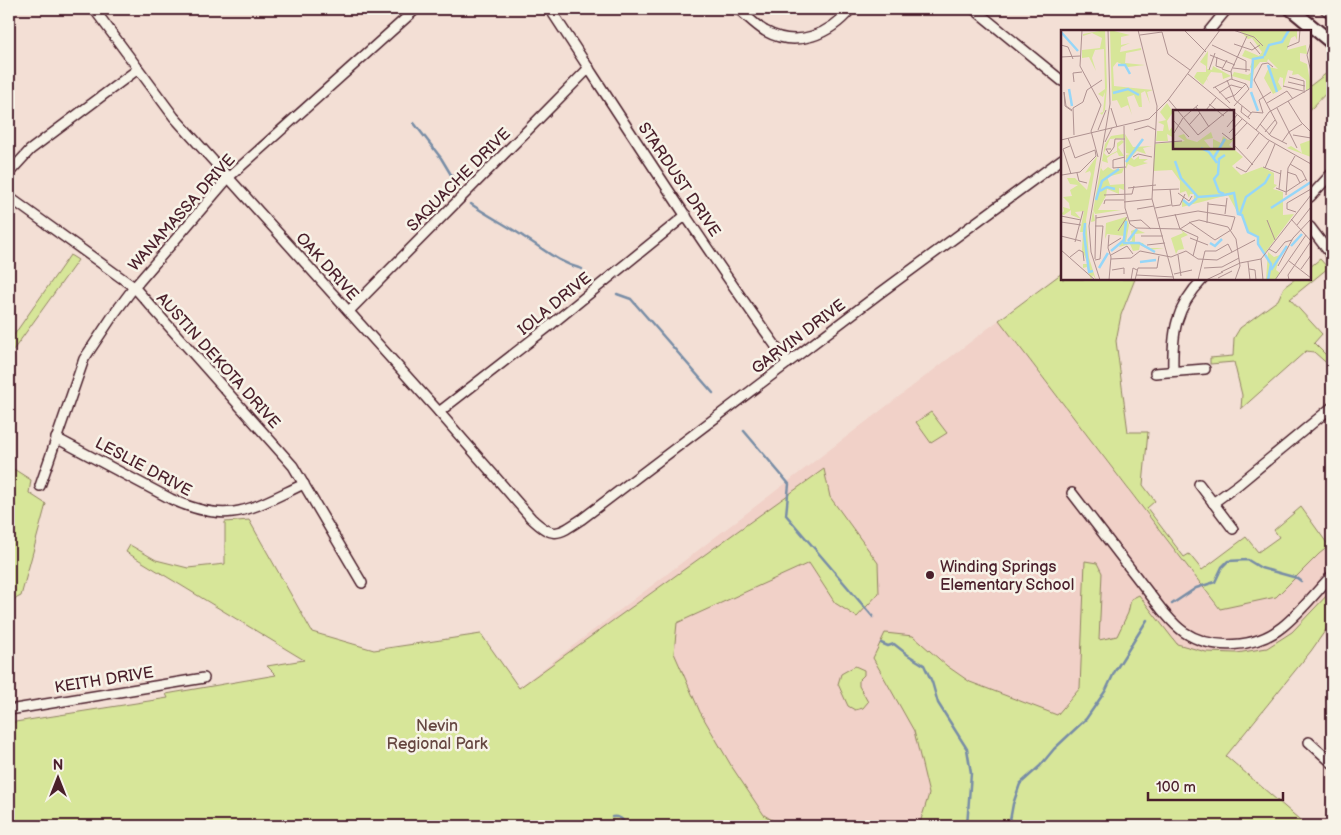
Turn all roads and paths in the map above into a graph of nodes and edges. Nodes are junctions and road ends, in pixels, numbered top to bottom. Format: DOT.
graph roads {
  1 [pos="94,9"];
  2 [pos="416,9"];
  3 [pos="550,9"];
  4 [pos="738,9"];
  5 [pos="851,9"];
  6 [pos="974,9"];
  7 [pos="1227,9"];
  8 [pos="1291,9"];
  9 [pos="1210,30"];
  10 [pos="1332,43"];
  11 [pos="589,68"];
  12 [pos="138,70"];
  13 [pos="1061,80"];
  14 [pos="1061,160"];
  15 [pos="9,173"];
  16 [pos="1332,173"];
  17 [pos="229,177"];
  18 [pos="1311,196"];
  19 [pos="9,197"];
  20 [pos="686,216"];
  21 [pos="1311,228"];
  22 [pos="1332,256"];
  23 [pos="1202,280"];
  24 [pos="134,287"];
  25 [pos="348,311"];
  26 [pos="788,362"];
  27 [pos="1205,369"];
  28 [pos="1173,371"];
  29 [pos="1155,373"];
  30 [pos="1332,407"];
  31 [pos="439,412"];
  32 [pos="56,438"];
  33 [pos="304,484"];
  34 [pos="1199,484"];
  35 [pos="40,486"];
  36 [pos="1072,493"];
  37 [pos="1213,503"];
  38 [pos="1233,529"];
  39 [pos="551,532"];
  40 [pos="1332,574"];
  41 [pos="362,584"];
  42 [pos="204,678"];
  43 [pos="9,710"];
  44 [pos="1309,742"];
  45 [pos="1332,763"];
  1 -- 12 [label="street, OAK DRIVE"];
  2 -- 17 [label="street, WANAMASSA DRIVE"];
  3 -- 11 [label="street, STARDUST DRIVE"];
  4 -- 5 [label="street"];
  6 -- 13 [label="street"];
  7 -- 9 [label="street"];
  8 -- 10 [label="main road"];
  11 -- 20 [label="street, STARDUST DRIVE"];
  11 -- 25 [label="street, SAQUACHE DRIVE"];
  12 -- 15 [label="street"];
  12 -- 17 [label="street, OAK DRIVE"];
  14 -- 26 [label="street, GARVIN DRIVE"];
  16 -- 18 [label="street"];
  17 -- 24 [label="street, WANAMASSA DRIVE"];
  17 -- 25 [label="street, OAK DRIVE"];
  19 -- 24 [label="street, AUSTIN DEKOTA DRIVE"];
  20 -- 26 [label="street, STARDUST DRIVE"];
  20 -- 31 [label="street, IOLA DRIVE"];
  21 -- 22 [label="street"];
  23 -- 28 [label="street"];
  24 -- 32 [label="street, WANAMASSA DRIVE"];
  24 -- 33 [label="street, AUSTIN DEKOTA DRIVE"];
  25 -- 31 [label="street, OAK DRIVE"];
  26 -- 39 [label="street, GARVIN DRIVE"];
  27 -- 28 [label="street"];
  28 -- 29 [label="street"];
  30 -- 37 [label="street"];
  31 -- 39 [label="street, OAK DRIVE"];
  32 -- 33 [label="street, LESLIE DRIVE"];
  32 -- 35 [label="street, WANAMASSA DRIVE"];
  33 -- 41 [label="street, AUSTIN DEKOTA DRIVE"];
  34 -- 37 [label="street"];
  36 -- 40 [label="street"];
  37 -- 38 [label="street"];
  42 -- 43 [label="street, KEITH DRIVE"];
  44 -- 45 [label="street"];
}
